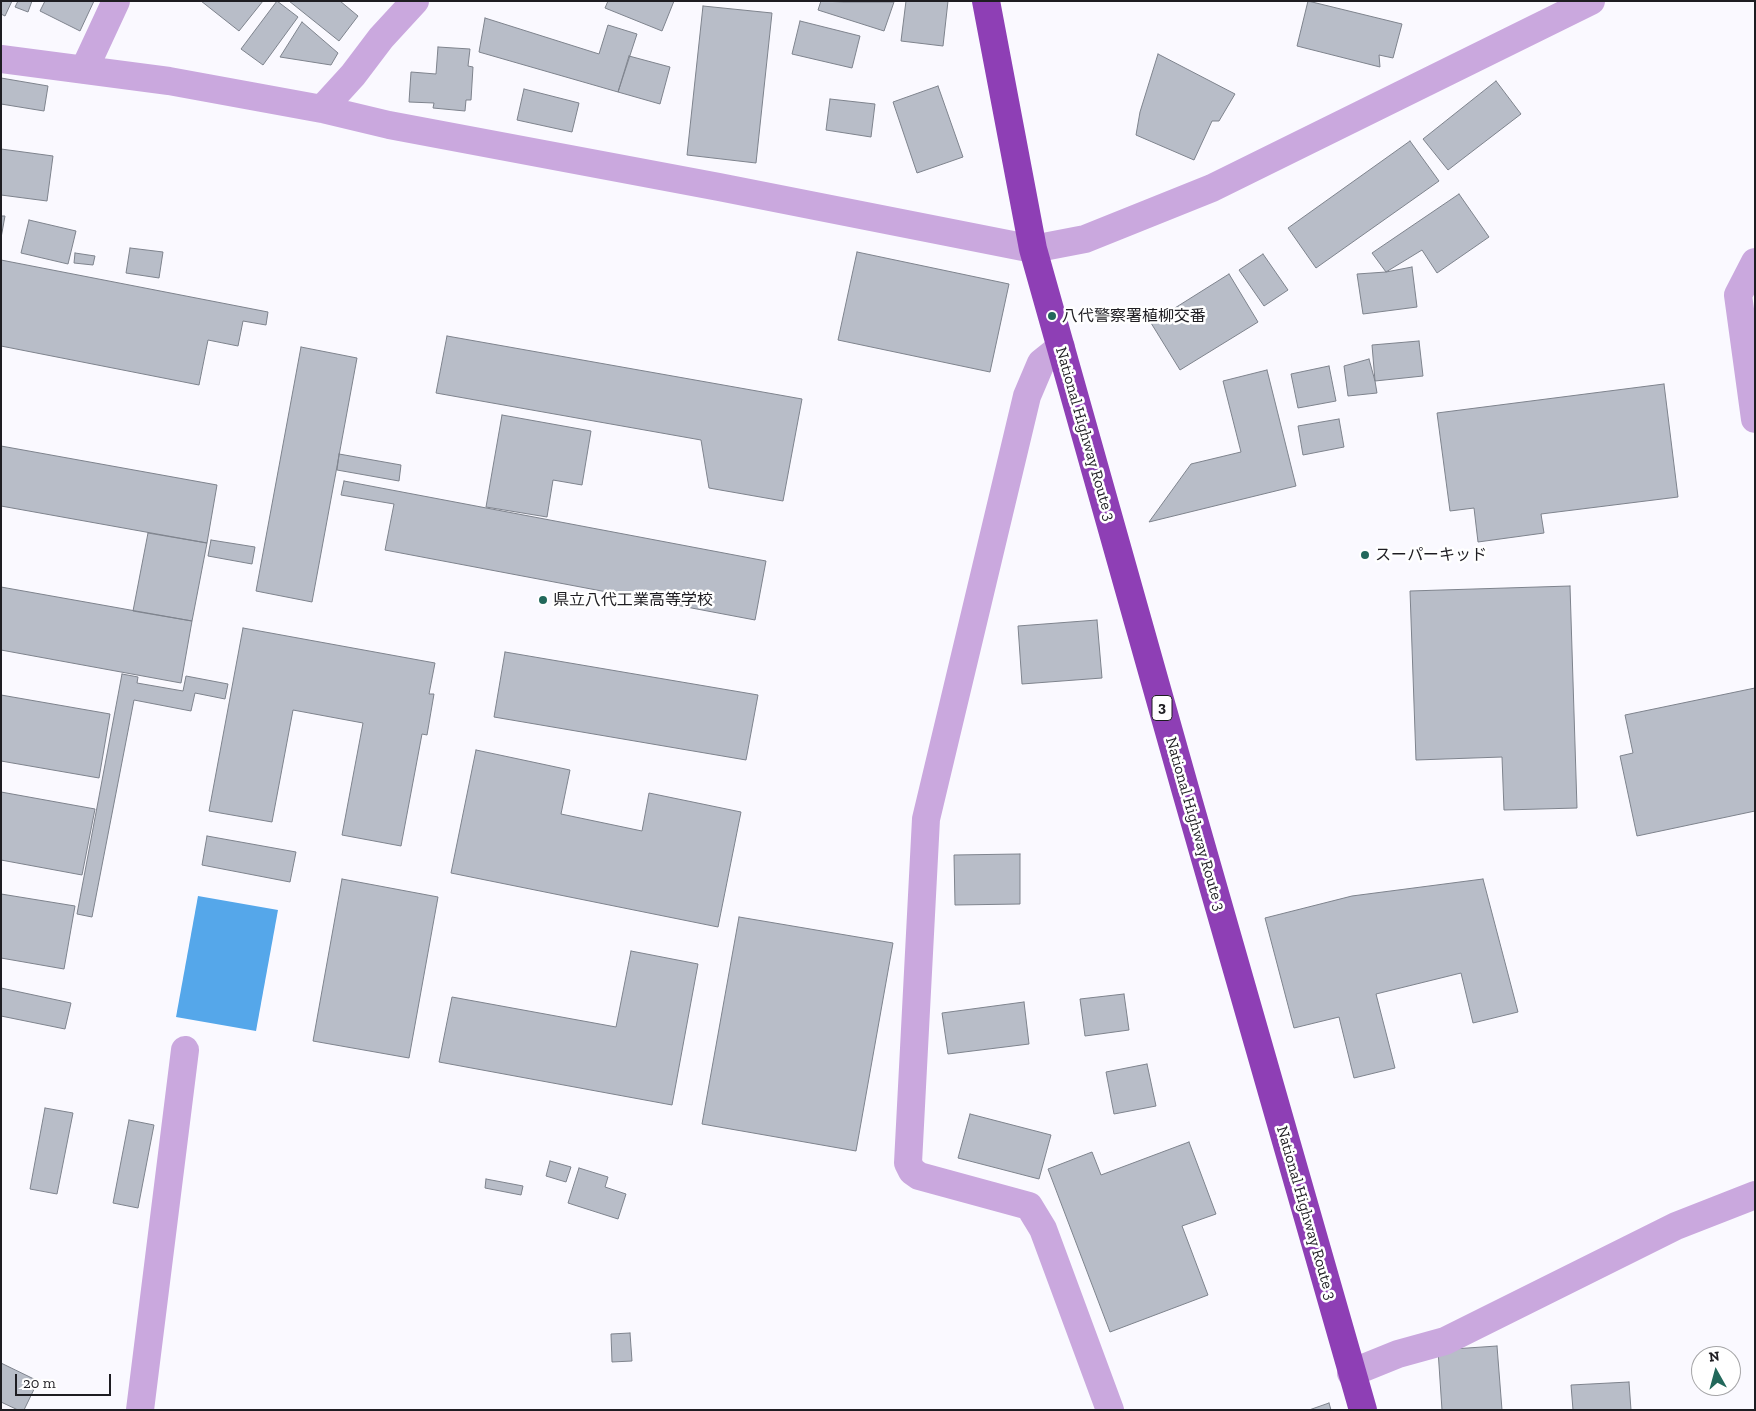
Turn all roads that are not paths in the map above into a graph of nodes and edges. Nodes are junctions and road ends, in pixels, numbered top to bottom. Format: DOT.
graph roads {
  1 [pos="116,1"];
  2 [pos="415,1"];
  3 [pos="986,1"];
  4 [pos="1591,1"];
  5 [pos="1,59"];
  6 [pos="84,70"];
  7 [pos="322,109"];
  8 [pos="1033,249"];
  9 [pos="1755,262"];
  10 [pos="1061,347"];
  11 [pos="1755,420"];
  12 [pos="185,1050"];
  13 [pos="1755,1195"];
  14 [pos="1351,1373"];
  15 [pos="140,1410"];
  16 [pos="1110,1410"];
  17 [pos="1363,1410"];
  1 -- 6 [label="street"];
  2 -- 7 [label="street"];
  3 -- 8 [label="highway, National Highway Route 3 / 3"];
  4 -- 8 [label="street"];
  5 -- 6 [label="street"];
  6 -- 7 [label="street"];
  7 -- 8 [label="street"];
  8 -- 10 [label="highway, National Highway Route 3 / 3"];
  9 -- 11 [label="street"];
  10 -- 14 [label="highway, National Highway Route 3 / 3"];
  10 -- 16 [label="street"];
  12 -- 15 [label="street"];
  13 -- 14 [label="street"];
  14 -- 17 [label="highway, National Highway Route 3 / 3"];
}
